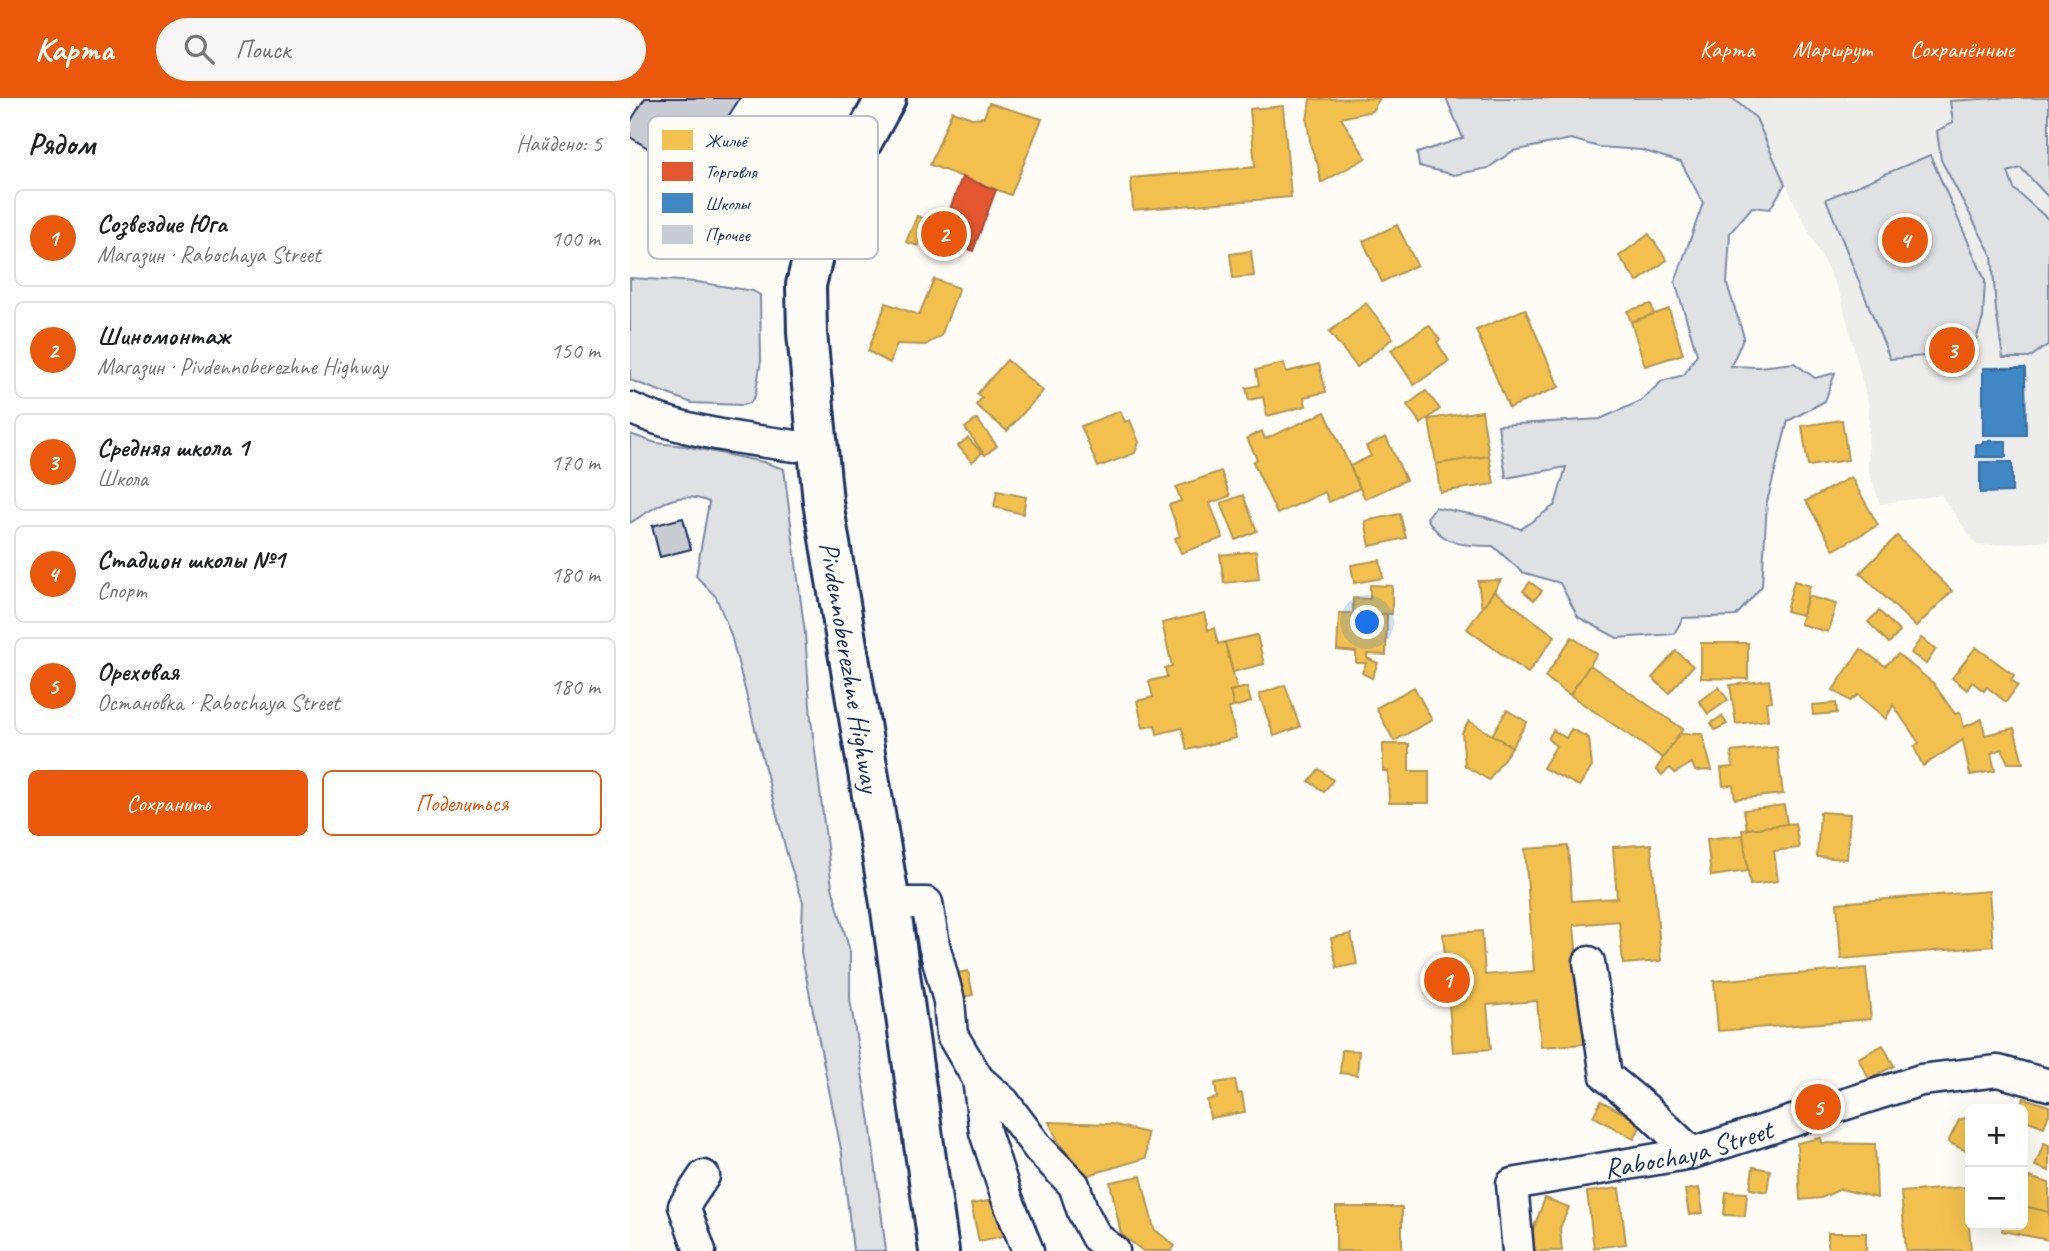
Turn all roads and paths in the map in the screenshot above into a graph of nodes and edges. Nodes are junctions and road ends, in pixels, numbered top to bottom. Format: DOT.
graph roads {
  1 [pos="864,98"];
  2 [pos="886,98"];
  3 [pos="855,116"];
  4 [pos="876,116"];
  5 [pos="793,259"];
  6 [pos="812,259"];
  7 [pos="630,408"];
  8 [pos="796,456"];
  9 [pos="890,903"];
  10 [pos="1589,962"];
  11 [pos="978,1079"];
  12 [pos="2049,1085"];
  13 [pos="1692,1153"];
  14 [pos="704,1176"];
  15 [pos="700,1251"];
  16 [pos="922,1251"];
  17 [pos="939,1251"];
  18 [pos="1028,1251"];
  19 [pos="1114,1251"];
  20 [pos="1518,1251"];
  1 -- 3 [label="highway, Pivdennoberezhne Highway"];
  2 -- 4 [label="highway, Pivdennoberezhne Highway"];
  5 -- 8 [label="highway, Pivdennoberezhne Highway"];
  6 -- 9 [label="highway, Pivdennoberezhne Highway"];
  7 -- 8 [label="street"];
  8 -- 16 [label="highway, Pivdennoberezhne Highway"];
  9 -- 11 [label="street"];
  9 -- 17 [label="highway, Pivdennoberezhne Highway"];
  10 -- 13 [label="street"];
  11 -- 18 [label="street"];
  11 -- 19 [label="street"];
  12 -- 13 [label="street, Rabochaya Street"];
  13 -- 20 [label="street, Rabochaya Street"];
  14 -- 15 [label="street"];
}
